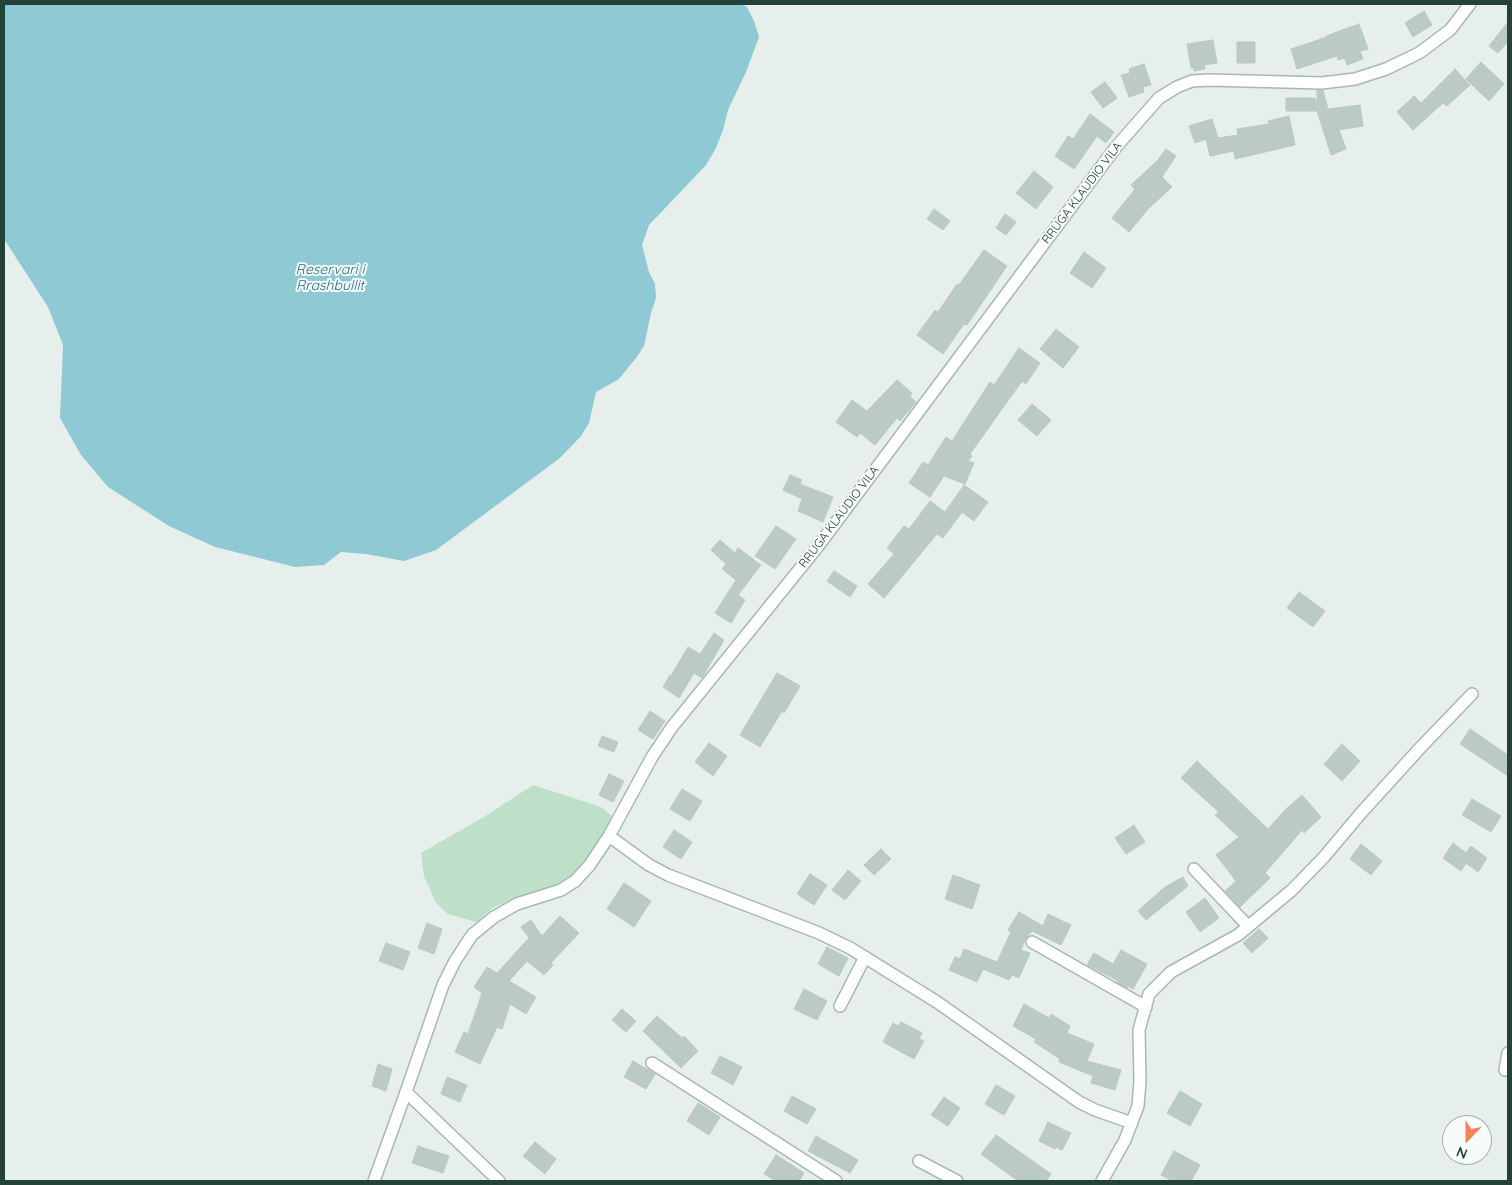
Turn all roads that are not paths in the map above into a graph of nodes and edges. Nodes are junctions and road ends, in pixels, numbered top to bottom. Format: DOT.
graph roads {
  1 [pos="1470,4"];
  2 [pos="1472,694"];
  3 [pos="609,836"];
  4 [pos="1194,869"];
  5 [pos="1248,926"];
  6 [pos="1032,942"];
  7 [pos="865,957"];
  8 [pos="840,1006"];
  9 [pos="1146,1006"];
  10 [pos="1508,1053"];
  11 [pos="652,1063"];
  12 [pos="1505,1070"];
  13 [pos="406,1092"];
  14 [pos="1132,1123"];
  15 [pos="919,1161"];
  16 [pos="482,1166"];
  17 [pos="374,1181"];
  18 [pos="482,1181"];
  19 [pos="499,1181"];
  20 [pos="836,1181"];
  21 [pos="956,1181"];
  22 [pos="1102,1181"];
  1 -- 3 [label="street, RRUGA KLAUDIO VILA"];
  2 -- 5 [label="street"];
  3 -- 7 [label="street"];
  3 -- 13 [label="street, RRUGA KLAUDIO VILA"];
  4 -- 5 [label="street"];
  5 -- 9 [label="street"];
  6 -- 9 [label="street"];
  7 -- 8 [label="street"];
  7 -- 14 [label="street"];
  9 -- 14 [label="street"];
  10 -- 12 [label="street"];
  11 -- 20 [label="street"];
  13 -- 16 [label="street"];
  13 -- 17 [label="street, RRUGA KLAUDIO VILA"];
  14 -- 22 [label="street"];
  15 -- 21 [label="street"];
  16 -- 18 [label="street"];
  16 -- 19 [label="street"];
}
